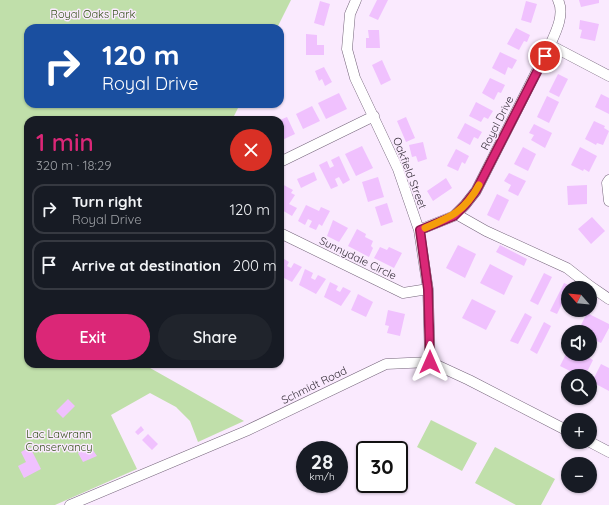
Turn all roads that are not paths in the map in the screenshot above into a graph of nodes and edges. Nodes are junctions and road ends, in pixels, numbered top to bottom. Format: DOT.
graph roads {
  1 [pos="356,0"];
  2 [pos="558,0"];
  3 [pos="550,45"];
  4 [pos="609,76"];
  5 [pos="374,116"];
  6 [pos="284,160"];
  7 [pos="609,180"];
  8 [pos="609,201"];
  9 [pos="456,214"];
  10 [pos="420,230"];
  11 [pos="284,235"];
  12 [pos="428,289"];
  13 [pos="609,299"];
  14 [pos="430,362"];
  15 [pos="561,427"];
  16 [pos="597,446"];
  17 [pos="609,452"];
  18 [pos="70,505"];
  1 -- 5 [label="street, Oakfield Street"];
  2 -- 3 [label="street, Royal Drive"];
  3 -- 4 [label="street"];
  3 -- 9 [label="street, Royal Drive"];
  5 -- 6 [label="street"];
  5 -- 10 [label="street, Oakfield Street"];
  7 -- 8 [label="street"];
  9 -- 10 [label="street, Royal Drive"];
  9 -- 13 [label="street"];
  10 -- 12 [label="street, Oakfield Street"];
  11 -- 12 [label="street, Sunnydale Circle"];
  12 -- 14 [label="street, Oakfield Street"];
  14 -- 15 [label="street, Schmidt Road"];
  14 -- 18 [label="street, Schmidt Road"];
  16 -- 17 [label="street"];
}
